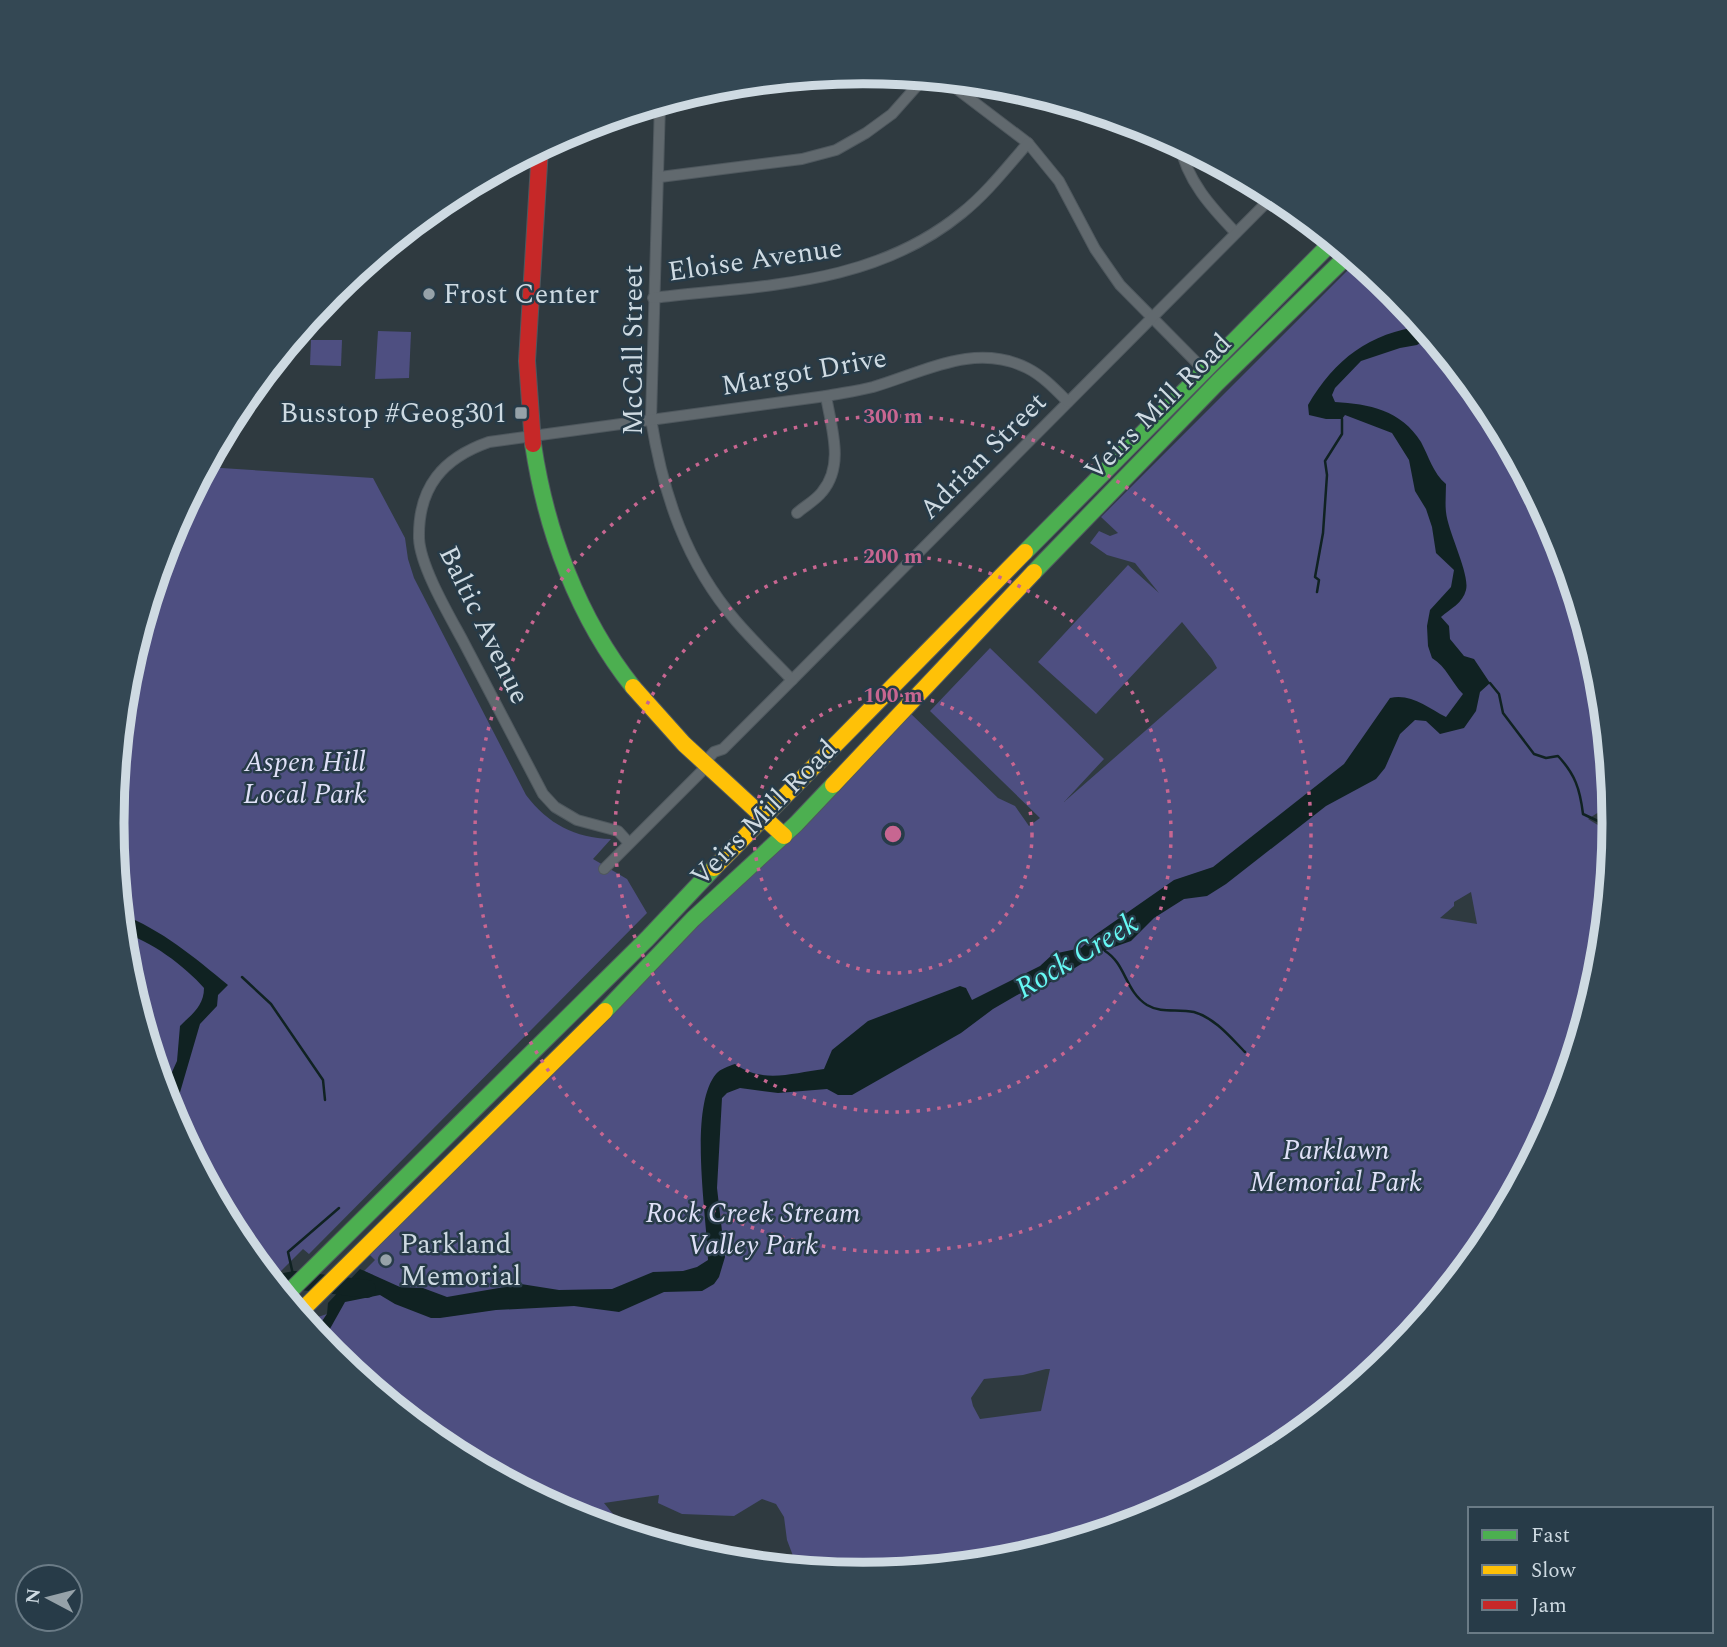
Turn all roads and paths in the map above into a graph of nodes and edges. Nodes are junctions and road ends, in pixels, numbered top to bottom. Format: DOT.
graph roads {
  1 [pos="917,86"];
  2 [pos="959,90"];
  3 [pos="660,113"];
  4 [pos="1028,143"];
  5 [pos="1182,156"];
  6 [pos="539,158"];
  7 [pos="660,177"];
  8 [pos="1265,204"];
  9 [pos="1236,233"];
  10 [pos="1327,247"];
  11 [pos="1342,261"];
  12 [pos="653,298"];
  13 [pos="1152,318"];
  14 [pos="1243,331"];
  15 [pos="1256,346"];
  16 [pos="1205,370"];
  17 [pos="826,396"];
  18 [pos="1068,402"];
  19 [pos="651,419"];
  20 [pos="532,435"];
  21 [pos="797,513"];
  22 [pos="792,680"];
  23 [pos="707,766"];
  24 [pos="763,816"];
  25 [pos="784,836"];
  26 [pos="629,844"];
  27 [pos="604,869"];
  28 [pos="291,1290"];
  29 [pos="304,1307"];
  1 -- 7 [label="street"];
  2 -- 4 [label="street"];
  3 -- 7 [label="street, McCall Street"];
  4 -- 12 [label="street, Eloise Avenue"];
  4 -- 13 [label="street"];
  5 -- 9 [label="street"];
  6 -- 20 [label="main road"];
  7 -- 12 [label="street, McCall Street"];
  8 -- 9 [label="street, Adrian Street"];
  9 -- 13 [label="street, Adrian Street"];
  10 -- 14 [label="main road, Veirs Mill Road"];
  11 -- 15 [label="main road, Veirs Mill Road"];
  12 -- 19 [label="street, McCall Street"];
  13 -- 16 [label="street"];
  13 -- 18 [label="street, Adrian Street"];
  14 -- 15 [label="main road"];
  14 -- 16 [label="main road, Veirs Mill Road"];
  15 -- 25 [label="main road, Veirs Mill Road"];
  16 -- 24 [label="main road, Veirs Mill Road"];
  17 -- 18 [label="street, Margot Drive"];
  17 -- 19 [label="street, Margot Drive"];
  17 -- 21 [label="street"];
  18 -- 22 [label="street, Adrian Street"];
  19 -- 20 [label="street, Margot Drive"];
  19 -- 22 [label="street, McCall Street"];
  20 -- 23 [label="main road"];
  20 -- 26 [label="street, Baltic Avenue"];
  22 -- 23 [label="street, Adrian Street"];
  23 -- 24 [label="main road"];
  23 -- 26 [label="street, Adrian Street"];
  24 -- 25 [label="main road"];
  24 -- 28 [label="main road, Veirs Mill Road"];
  25 -- 29 [label="main road, Veirs Mill Road"];
  26 -- 27 [label="street, Adrian Street"];
}
